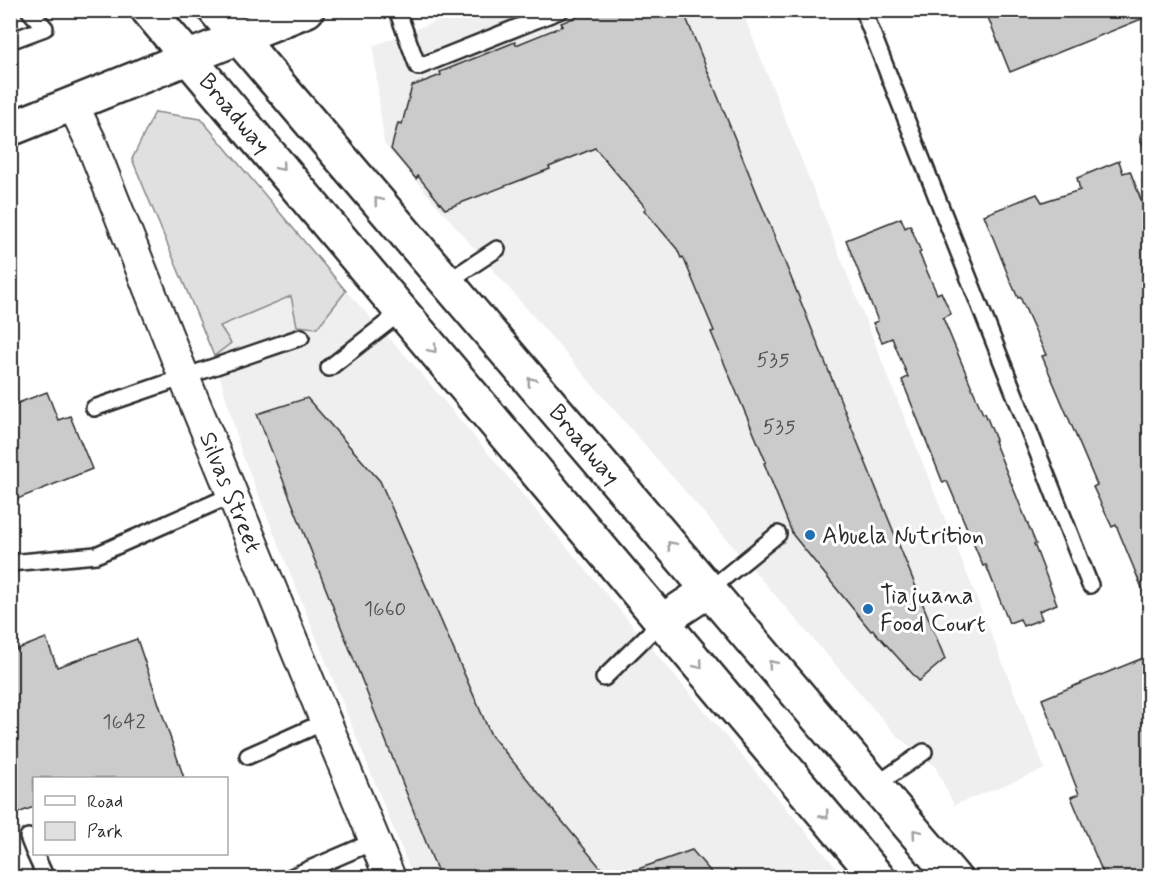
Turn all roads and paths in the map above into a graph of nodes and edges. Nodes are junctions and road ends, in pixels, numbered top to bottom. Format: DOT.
graph roads {
  1 [pos="29,10"];
  2 [pos="148,10"];
  3 [pos="215,10"];
  4 [pos="307,10"];
  5 [pos="397,10"];
  6 [pos="561,10"];
  7 [pos="863,10"];
  8 [pos="239,38"];
  9 [pos="10,41"];
  10 [pos="189,58"];
  11 [pos="73,105"];
  12 [pos="10,129"];
  13 [pos="497,249"];
  14 [pos="447,282"];
  15 [pos="402,311"];
  16 [pos="301,337"];
  17 [pos="329,368"];
  18 [pos="184,377"];
  19 [pos="94,408"];
  20 [pos="232,495"];
  21 [pos="778,534"];
  22 [pos="10,564"];
  23 [pos="1090,585"];
  24 [pos="709,590"];
  25 [pos="662,621"];
  26 [pos="604,678"];
  27 [pos="324,722"];
  28 [pos="924,752"];
  29 [pos="248,756"];
  30 [pos="876,785"];
  31 [pos="28,837"];
  32 [pos="375,841"];
  33 [pos="33,848"];
  34 [pos="36,855"];
  35 [pos="46,878"];
  36 [pos="289,878"];
  37 [pos="390,878"];
  38 [pos="878,878"];
  39 [pos="954,878"];
  1 -- 9 [label="lane"];
  2 -- 10 [label="main road, Broadway"];
  3 -- 8 [label="main road, Broadway"];
  4 -- 8 [label="main road"];
  5 -- 6 [label="lane"];
  7 -- 23 [label="lane"];
  8 -- 10 [label="main road"];
  14 -- 8 [label="main road, Broadway, one-way"];
  10 -- 11 [label="main road"];
  10 -- 15 [label="main road, Broadway, one-way"];
  11 -- 12 [label="main road"];
  11 -- 18 [label="street, Silvas Street"];
  13 -- 14 [label="lane"];
  24 -- 14 [label="main road, Broadway, one-way"];
  15 -- 17 [label="lane"];
  15 -- 25 [label="main road, Broadway, one-way"];
  16 -- 18 [label="lane"];
  18 -- 19 [label="lane"];
  18 -- 20 [label="street, Silvas Street"];
  20 -- 22 [label="lane"];
  20 -- 27 [label="street, Silvas Street"];
  21 -- 24 [label="lane"];
  24 -- 25 [label="main road"];
  30 -- 24 [label="main road, Broadway, one-way"];
  25 -- 26 [label="lane"];
  25 -- 38 [label="main road, Broadway, one-way"];
  27 -- 29 [label="lane"];
  27 -- 32 [label="street, Silvas Street"];
  28 -- 30 [label="lane"];
  39 -- 30 [label="main road, Broadway, one-way"];
  31 -- 33 [label="lane"];
  32 -- 36 [label="lane"];
  32 -- 37 [label="street, Silvas Street"];
  34 -- 35 [label="lane"];
}
